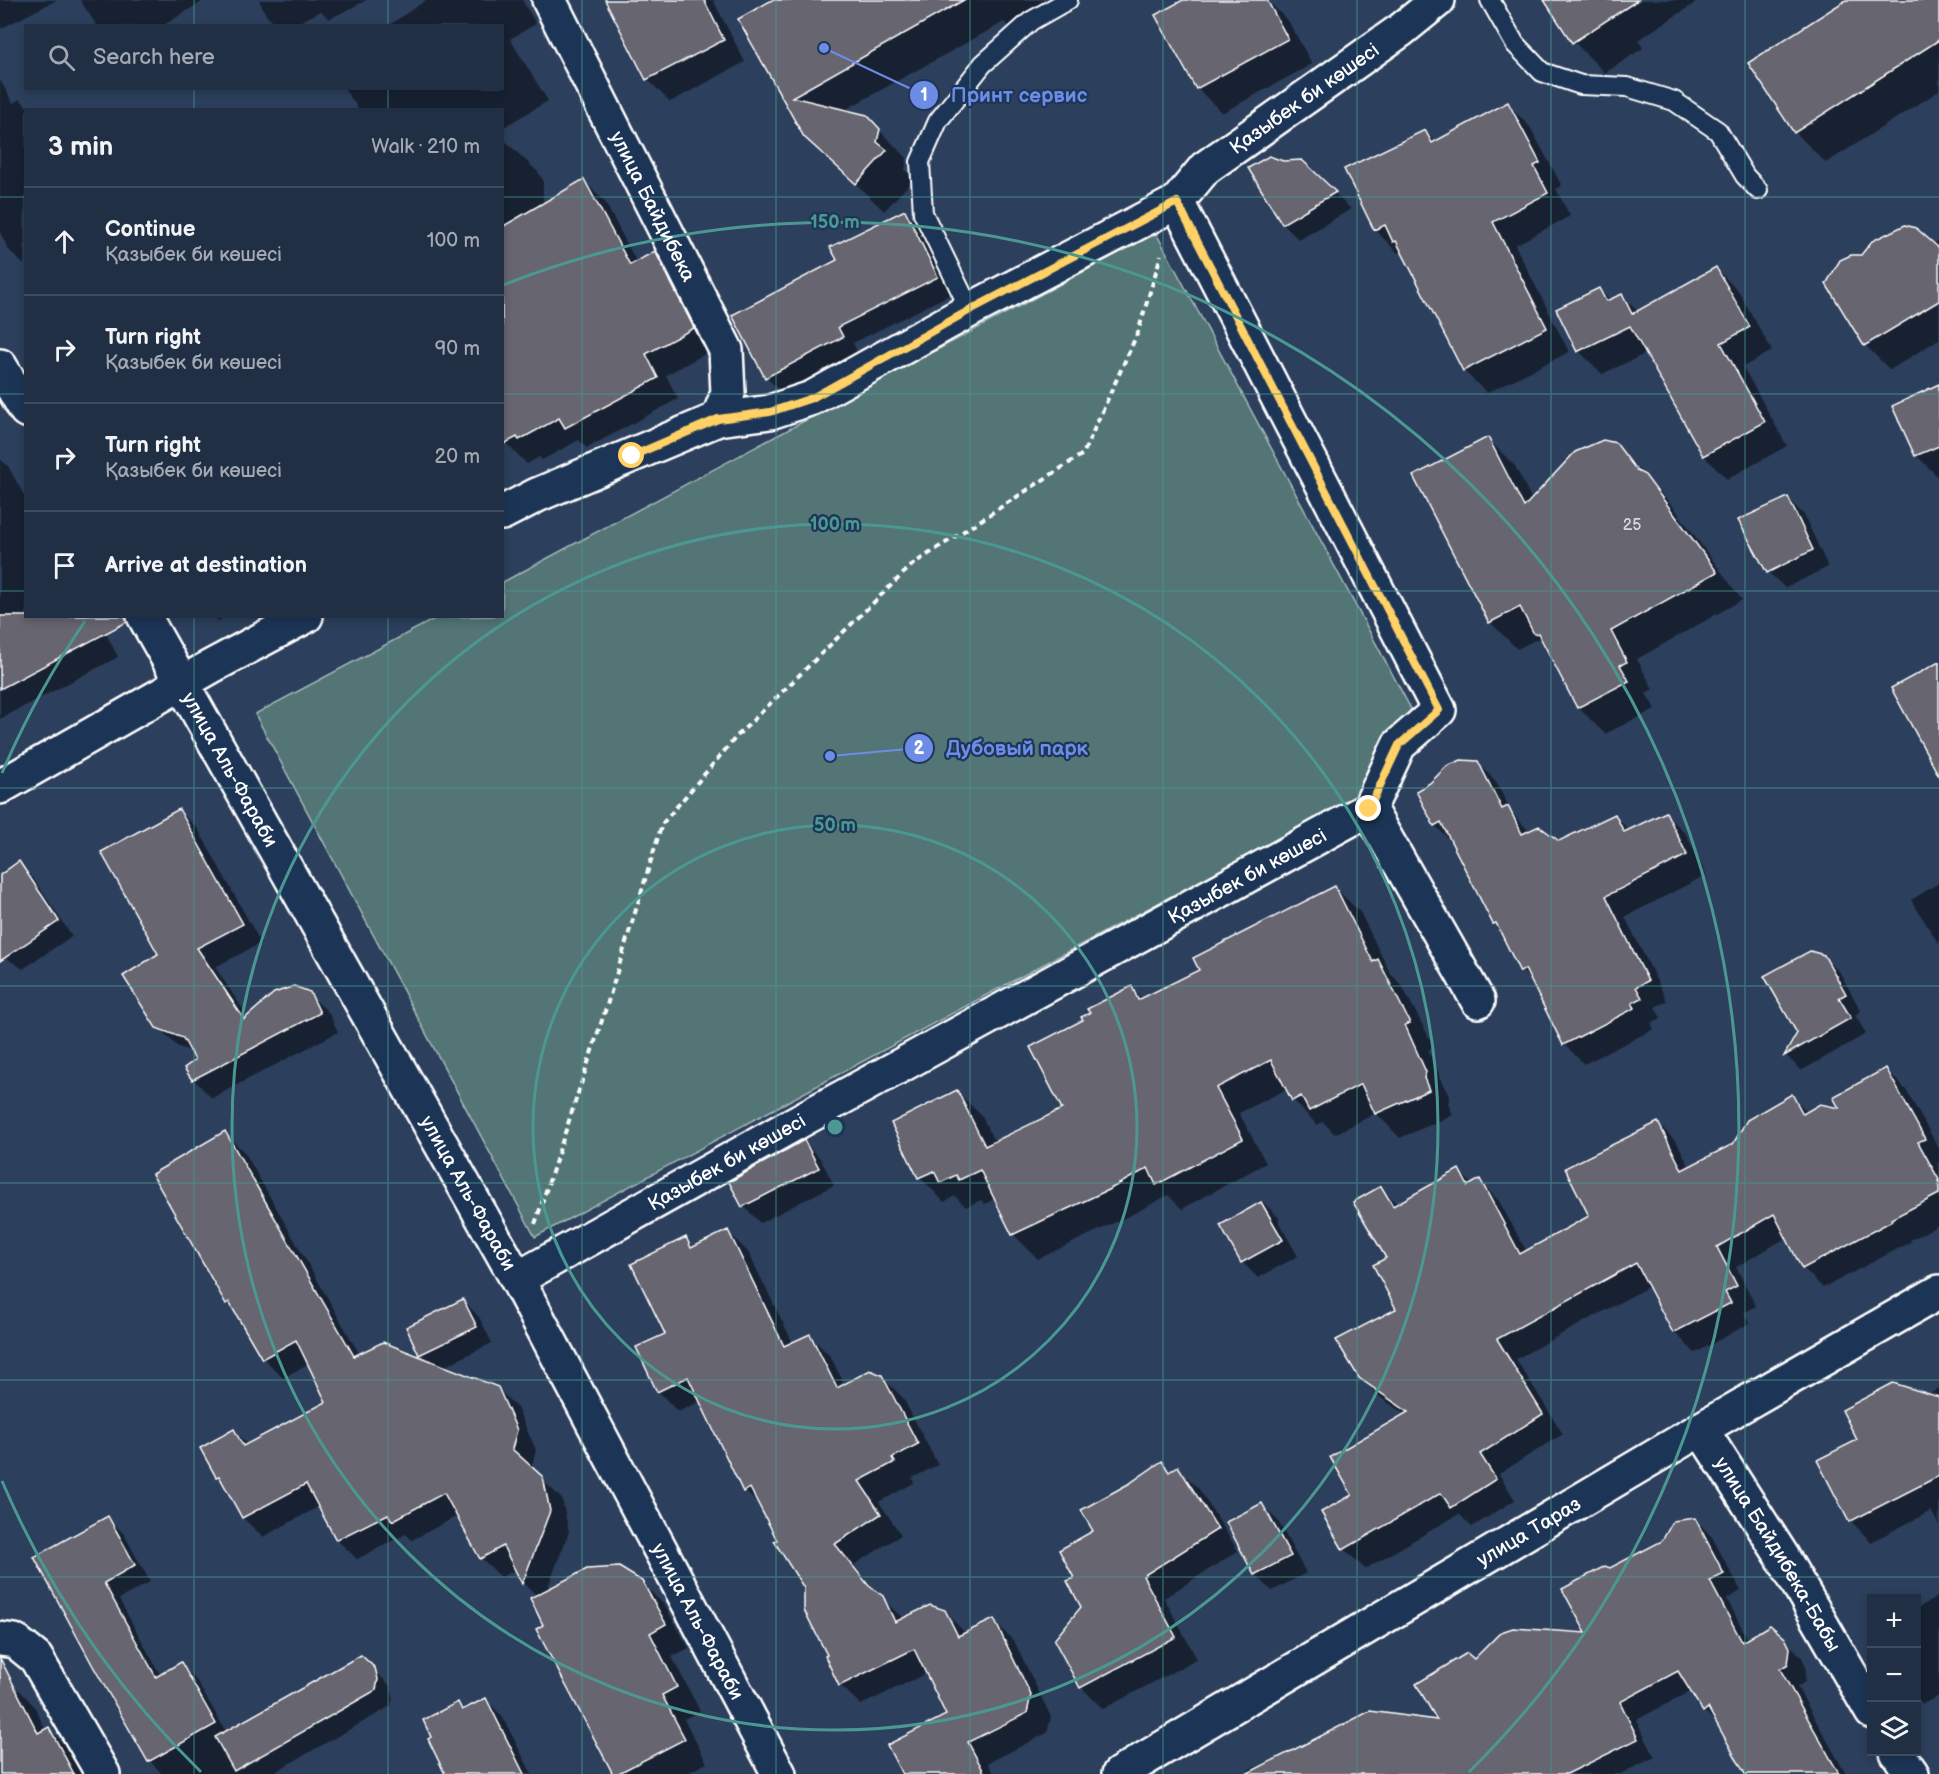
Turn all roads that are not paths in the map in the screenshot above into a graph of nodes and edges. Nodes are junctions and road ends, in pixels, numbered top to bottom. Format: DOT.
graph roads {
  1 [pos="549,0"];
  2 [pos="1068,0"];
  3 [pos="1438,0"];
  4 [pos="1490,0"];
  5 [pos="1758,189"];
  6 [pos="1177,202"];
  7 [pos="970,310"];
  8 [pos="0,366"];
  9 [pos="24,407"];
  10 [pos="718,419"];
  11 [pos="504,512"];
  12 [pos="145,618"];
  13 [pos="302,618"];
  14 [pos="183,683"];
  15 [pos="0,787"];
  16 [pos="1369,809"];
  17 [pos="1478,1001"];
  18 [pos="517,1279"];
  19 [pos="1939,1292"];
  20 [pos="1701,1429"];
  21 [pos="0,1639"];
  22 [pos="1867,1705"];
  23 [pos="1901,1756"];
  24 [pos="103,1774"];
  25 [pos="779,1774"];
  26 [pos="1119,1774"];
  27 [pos="1912,1774"];
  1 -- 10 [label="street, улица Байдибека"];
  2 -- 7 [label="lane"];
  3 -- 6 [label="street, Қазыбек би көшесі"];
  4 -- 5 [label="lane"];
  6 -- 7 [label="street, Қазыбек би көшесі"];
  6 -- 16 [label="street"];
  7 -- 10 [label="street, Қазыбек би көшесі"];
  8 -- 9 [label="street"];
  10 -- 11 [label="street, Қазыбек би көшесі"];
  12 -- 14 [label="street, улица Аль-Фараби"];
  13 -- 14 [label="street"];
  14 -- 15 [label="street"];
  14 -- 18 [label="street, улица Аль-Фараби"];
  16 -- 17 [label="street"];
  16 -- 18 [label="street, Қазыбек би көшесі"];
  18 -- 25 [label="street, улица Аль-Фараби"];
  19 -- 20 [label="street, улица Тараз"];
  20 -- 22 [label="street, улица Байдибека-Бабы"];
  20 -- 26 [label="street, улица Тараз"];
  21 -- 24 [label="street"];
  23 -- 27 [label="street"];
}
